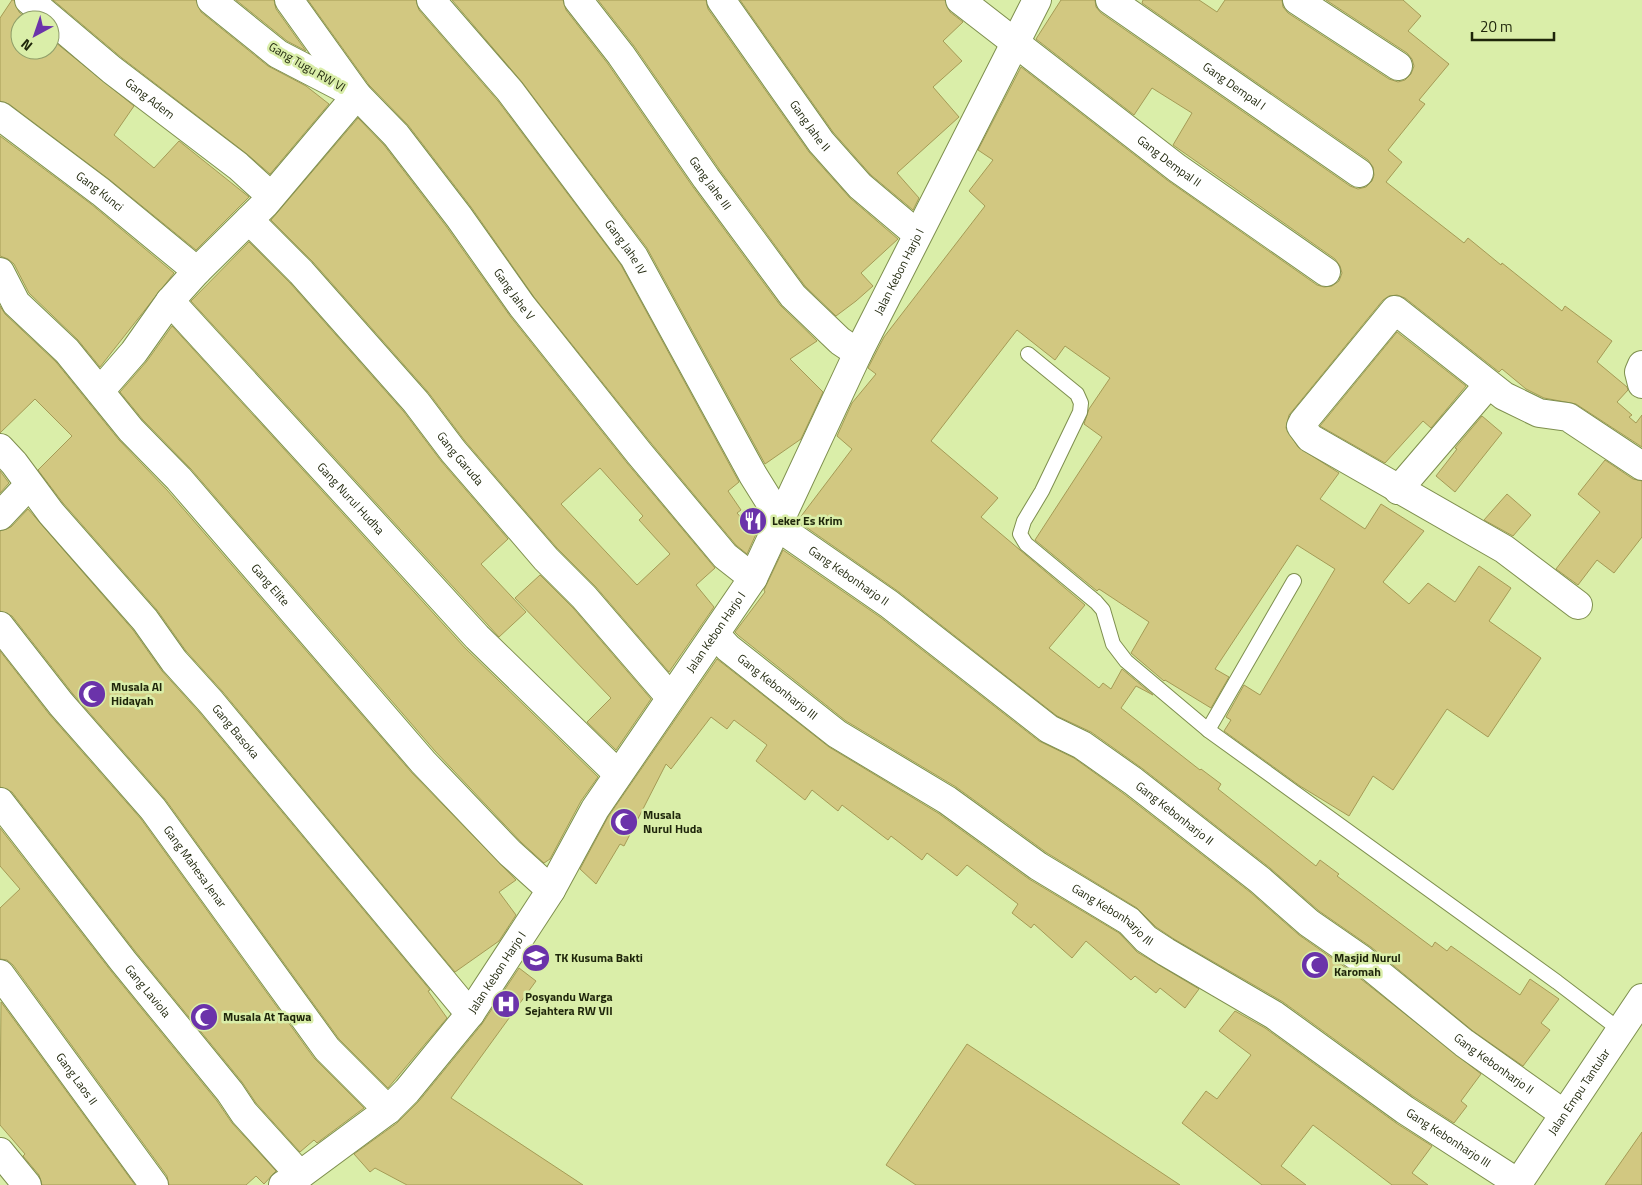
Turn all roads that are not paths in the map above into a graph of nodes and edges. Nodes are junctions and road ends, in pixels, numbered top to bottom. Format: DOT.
graph roads {
  1 [pos="29,0"];
  2 [pos="211,0"];
  3 [pos="289,0"];
  4 [pos="431,0"];
  5 [pos="578,0"];
  6 [pos="721,0"];
  7 [pos="960,0"];
  8 [pos="1037,0"];
  9 [pos="1110,0"];
  10 [pos="1297,0"];
  11 [pos="1015,44"];
  12 [pos="1398,66"];
  13 [pos="357,95"];
  14 [pos="0,116"];
  15 [pos="1359,173"];
  16 [pos="271,196"];
  17 [pos="249,220"];
  18 [pos="917,234"];
  19 [pos="197,271"];
  20 [pos="0,272"];
  21 [pos="1326,272"];
  22 [pos="170,301"];
  23 [pos="858,353"];
  24 [pos="1028,354"];
  25 [pos="1642,365"];
  26 [pos="1642,384"];
  27 [pos="1488,385"];
  28 [pos="100,391"];
  29 [pos="0,448"];
  30 [pos="1642,466"];
  31 [pos="29,485"];
  32 [pos="1398,490"];
  33 [pos="0,516"];
  34 [pos="782,520"];
  35 [pos="753,578"];
  36 [pos="1294,582"];
  37 [pos="1578,605"];
  38 [pos="0,626"];
  39 [pos="715,634"];
  40 [pos="670,697"];
  41 [pos="1208,730"];
  42 [pos="618,774"];
  43 [pos="0,802"];
  44 [pos="551,890"];
  45 [pos="0,974"];
  46 [pos="1642,998"];
  47 [pos="470,1014"];
  48 [pos="1620,1030"];
  49 [pos="388,1110"];
  50 [pos="1564,1114"];
  51 [pos="0,1152"];
  52 [pos="291,1180"];
  53 [pos="1517,1184"];
  54 [pos="27,1185"];
  55 [pos="154,1185"];
  1 -- 16 [label="street, Gang Adem"];
  2 -- 13 [label="street, Gang Tugu RW VI"];
  3 -- 13 [label="street, Gang Jahe V"];
  4 -- 34 [label="street, Gang Jahe IV"];
  5 -- 23 [label="street, Gang Jahe III"];
  6 -- 18 [label="street, Gang Jahe II"];
  7 -- 11 [label="street, Gang Dempal II"];
  8 -- 11 [label="street, Jalan Kebon Harjo I"];
  9 -- 15 [label="street, Gang Dempal I"];
  10 -- 12 [label="street"];
  11 -- 18 [label="street, Jalan Kebon Harjo I"];
  11 -- 21 [label="street, Gang Dempal II"];
  13 -- 16 [label="street"];
  13 -- 35 [label="street, Gang Jahe V"];
  14 -- 19 [label="street, Gang Kunci"];
  16 -- 17 [label="street"];
  17 -- 19 [label="street"];
  17 -- 40 [label="street, Gang Garuda"];
  18 -- 23 [label="street, Jalan Kebon Harjo I"];
  19 -- 22 [label="street"];
  20 -- 28 [label="street, Gang Elite"];
  22 -- 28 [label="street"];
  22 -- 42 [label="street, Gang Nurul Hudha"];
  23 -- 34 [label="street, Jalan Kebon Harjo I"];
  24 -- 41 [label="lane"];
  25 -- 26 [label="street"];
  27 -- 30 [label="street"];
  27 -- 32 [label="street"];
  27 -- 32 [label="street"];
  28 -- 44 [label="street, Gang Elite"];
  29 -- 31 [label="street, Gang Basoka"];
  31 -- 33 [label="street"];
  31 -- 47 [label="street, Gang Basoka"];
  32 -- 37 [label="street"];
  34 -- 35 [label="street, Jalan Kebon Harjo I"];
  34 -- 50 [label="street, Gang Kebonharjo II"];
  35 -- 39 [label="street, Jalan Kebon Harjo I"];
  36 -- 41 [label="lane"];
  38 -- 49 [label="street, Gang Mahesa Jenar"];
  39 -- 40 [label="street, Jalan Kebon Harjo I"];
  39 -- 53 [label="street, Gang Kebonharjo III"];
  40 -- 42 [label="street, Jalan Kebon Harjo I"];
  41 -- 48 [label="lane"];
  42 -- 44 [label="street, Jalan Kebon Harjo I"];
  43 -- 52 [label="street, Gang Laviola"];
  44 -- 47 [label="street, Jalan Kebon Harjo I"];
  45 -- 55 [label="street, Gang Laos II"];
  46 -- 48 [label="street, Jalan Empu Tantular"];
  47 -- 49 [label="street, Jalan Kebon Harjo I"];
  48 -- 50 [label="street, Jalan Empu Tantular"];
  49 -- 52 [label="street, Jalan Kebon Harjo I"];
  50 -- 53 [label="street, Jalan Empu Tantular"];
  51 -- 54 [label="street"];
}
